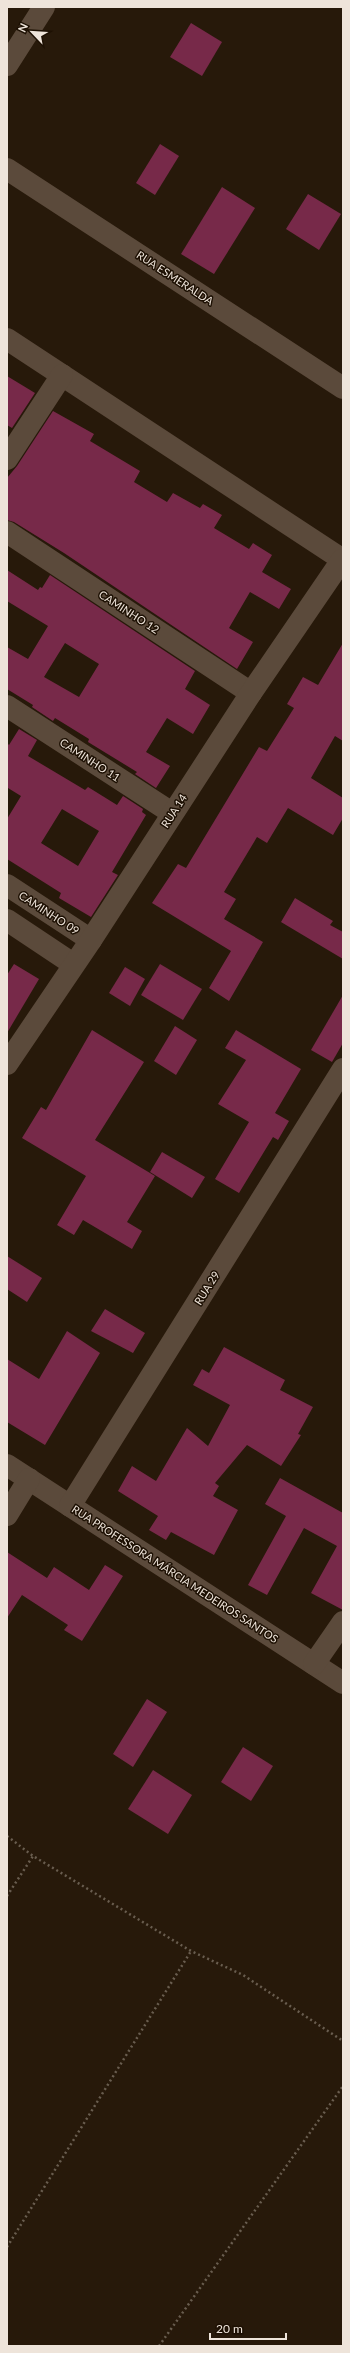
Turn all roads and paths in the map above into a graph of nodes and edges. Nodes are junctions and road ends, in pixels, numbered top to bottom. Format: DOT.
graph roads {
  1 [pos="44,7"];
  2 [pos="7,65"];
  3 [pos="7,169"];
  4 [pos="7,339"];
  5 [pos="62,375"];
  6 [pos="343,388"];
  7 [pos="7,459"];
  8 [pos="7,532"];
  9 [pos="343,560"];
  10 [pos="251,693"];
  11 [pos="7,706"];
  12 [pos="172,813"];
  13 [pos="7,885"];
  14 [pos="7,920"];
  15 [pos="91,940"];
  16 [pos="73,964"];
  17 [pos="7,1064"];
  18 [pos="343,1069"];
  19 [pos="7,1465"];
  20 [pos="29,1479"];
  21 [pos="70,1506"];
  22 [pos="7,1515"];
  23 [pos="343,1622"];
  24 [pos="314,1664"];
  25 [pos="343,1683"];
  26 [pos="7,1836"];
  27 [pos="33,1856"];
  28 [pos="7,1896"];
  29 [pos="191,1951"];
  30 [pos="343,2041"];
  31 [pos="343,2086"];
  32 [pos="7,2247"];
  33 [pos="159,2346"];
  1 -- 2 [label="street"];
  3 -- 6 [label="street, RUA ESMERALDA"];
  4 -- 5 [label="street"];
  5 -- 7 [label="street"];
  5 -- 9 [label="street"];
  8 -- 10 [label="street, CAMINHO 12"];
  9 -- 10 [label="street, RUA 14"];
  10 -- 12 [label="street, RUA 14"];
  11 -- 12 [label="street, CAMINHO 11"];
  12 -- 15 [label="street, RUA 14"];
  13 -- 15 [label="street, CAMINHO 09"];
  14 -- 16 [label="street"];
  15 -- 16 [label="street, RUA 14"];
  16 -- 17 [label="street, RUA 14"];
  18 -- 21 [label="street, RUA 29"];
  19 -- 20 [label="street, RUA PROFESSORA MÁRCIA MEDEIROS SANTOS"];
  20 -- 21 [label="street, RUA PROFESSORA MÁRCIA MEDEIROS SANTOS"];
  20 -- 22 [label="street"];
  21 -- 24 [label="street, RUA PROFESSORA MÁRCIA MEDEIROS SANTOS"];
  23 -- 24 [label="street"];
  24 -- 25 [label="street, RUA PROFESSORA MÁRCIA MEDEIROS SANTOS"];
  26 -- 27 [label="path"];
  27 -- 28 [label="path"];
  27 -- 29 [label="path"];
  29 -- 30 [label="path"];
  29 -- 32 [label="path"];
  31 -- 33 [label="path"];
}
